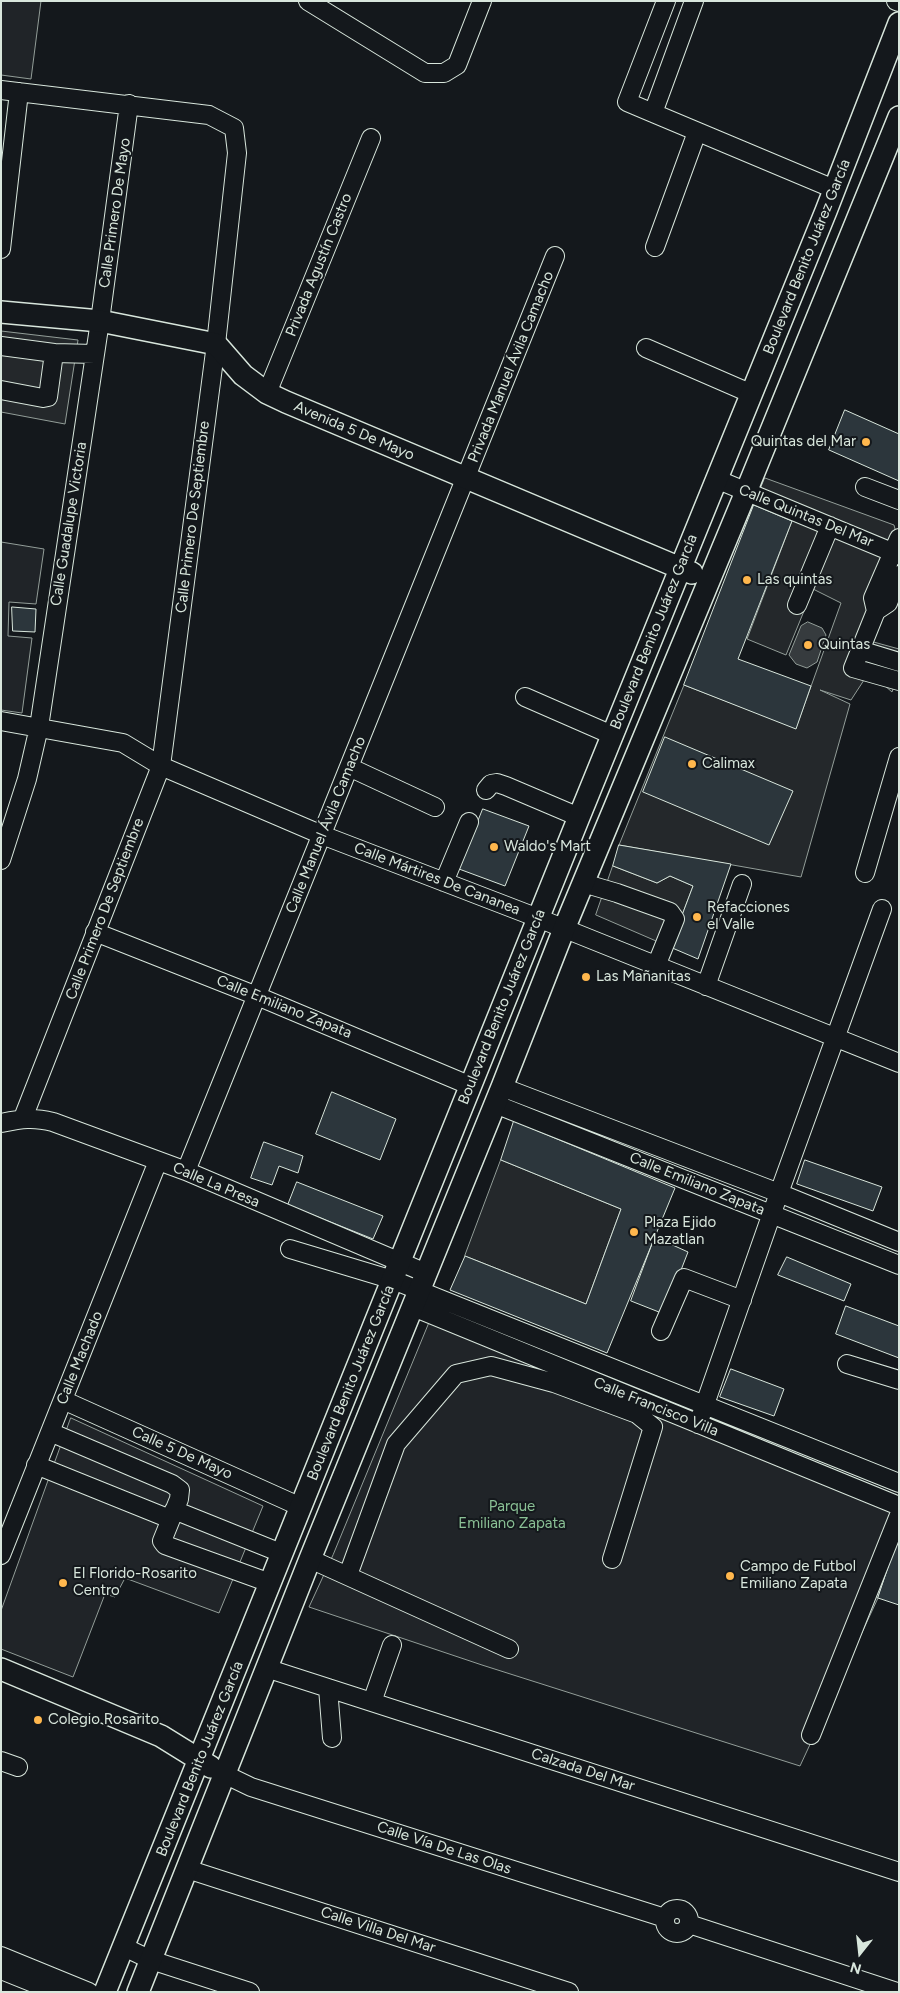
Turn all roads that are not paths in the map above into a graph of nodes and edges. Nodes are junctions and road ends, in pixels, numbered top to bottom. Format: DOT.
graph roads {
  1 [pos="482,1"];
  2 [pos="666,1"];
  3 [pos="694,1"];
  4 [pos="318,4"];
  5 [pos="898,29"];
  6 [pos="1,90"];
  7 [pos="19,92"];
  8 [pos="129,104"];
  9 [pos="653,113"];
  10 [pos="899,116"];
  11 [pos="697,132"];
  12 [pos="371,138"];
  13 [pos="834,190"];
  14 [pos="655,247"];
  15 [pos="1,249"];
  16 [pos="555,256"];
  17 [pos="1,312"];
  18 [pos="100,321"];
  19 [pos="216,344"];
  20 [pos="1,346"];
  21 [pos="646,348"];
  22 [pos="54,353"];
  23 [pos="95,354"];
  24 [pos="1,390"];
  25 [pos="267,393"];
  26 [pos="752,394"];
  27 [pos="466,479"];
  28 [pos="716,479"];
  29 [pos="865,487"];
  30 [pos="746,492"];
  31 [pos="899,500"];
  32 [pos="830,526"];
  33 [pos="897,548"];
  34 [pos="680,568"];
  35 [pos="899,575"];
  36 [pos="708,579"];
  37 [pos="797,605"];
  38 [pos="876,611"];
  39 [pos="860,650"];
  40 [pos="899,662"];
  41 [pos="899,681"];
  42 [pos="525,697"];
  43 [pos="1,722"];
  44 [pos="39,727"];
  45 [pos="612,735"];
  46 [pos="899,757"];
  47 [pos="161,766"];
  48 [pos="349,767"];
  49 [pos="486,790"];
  50 [pos="435,807"];
  51 [pos="579,817"];
  52 [pos="469,822"];
  53 [pos="322,835"];
  54 [pos="1,860"];
  55 [pos="864,873"];
  56 [pos="444,882"];
  57 [pos="583,883"];
  58 [pos="742,884"];
  59 [pos="882,909"];
  60 [pos="538,918"];
  61 [pos="564,929"];
  62 [pos="96,932"];
  63 [pos="656,966"];
  64 [pos="706,986"];
  65 [pos="257,996"];
  66 [pos="835,1038"];
  67 [pos="899,1063"];
  68 [pos="471,1086"];
  69 [pos="498,1095"];
  70 [pos="23,1118"];
  71 [pos="1,1123"];
  72 [pos="158,1161"];
  73 [pos="186,1171"];
  74 [pos="779,1193"];
  75 [pos="772,1214"];
  76 [pos="899,1242"];
  77 [pos="290,1249"];
  78 [pos="899,1265"];
  79 [pos="397,1271"];
  80 [pos="419,1290"];
  81 [pos="742,1300"];
  82 [pos="661,1331"];
  83 [pos="847,1364"];
  84 [pos="899,1380"];
  85 [pos="63,1400"];
  86 [pos="706,1406"];
  87 [pos="698,1424"];
  88 [pos="50,1432"];
  89 [pos="36,1465"];
  90 [pos="899,1483"];
  91 [pos="899,1506"];
  92 [pos="301,1507"];
  93 [pos="172,1514"];
  94 [pos="899,1514"];
  95 [pos="281,1553"];
  96 [pos="1,1556"];
  97 [pos="310,1558"];
  98 [pos="612,1559"];
  99 [pos="348,1575"];
  100 [pos="270,1583"];
  101 [pos="392,1645"];
  102 [pos="509,1649"];
  103 [pos="266,1668"];
  104 [pos="1,1669"];
  105 [pos="328,1688"];
  106 [pos="372,1702"];
  107 [pos="811,1734"];
  108 [pos="332,1738"];
  109 [pos="199,1760"];
  110 [pos="224,1774"];
  111 [pos="187,1869"];
  112 [pos="899,1872"];
  113 [pos="124,1947"];
  114 [pos="1,1956"];
  115 [pos="151,1960"];
  116 [pos="1,1970"];
  117 [pos="56,1992"];
  118 [pos="89,1992"];
  119 [pos="105,1992"];
  120 [pos="138,1992"];
  121 [pos="250,1992"];
  122 [pos="569,1992"];
  123 [pos="897,1992"];
  1 -- 4 [label="street"];
  2 -- 9 [label="street"];
  3 -- 9 [label="street"];
  5 -- 13 [label="main road, Boulevard Benito Juárez García"];
  6 -- 7 [label="street, Calle Primero De Septiembre"];
  7 -- 8 [label="street, Calle Primero De Septiembre"];
  7 -- 15 [label="street"];
  8 -- 18 [label="street, Calle Primero De Mayo"];
  8 -- 19 [label="street, Calle Primero De Septiembre"];
  9 -- 11 [label="street"];
  10 -- 30 [label="main road, Boulevard Benito Juárez García"];
  11 -- 13 [label="street"];
  11 -- 14 [label="street"];
  12 -- 25 [label="street, Privada Agustín Castro"];
  13 -- 26 [label="main road, Boulevard Benito Juárez García"];
  16 -- 27 [label="street, Privada Manuel Ávila Camacho"];
  17 -- 18 [label="main road"];
  18 -- 19 [label="main road"];
  18 -- 23 [label="street, Calle Guadalupe Victoria"];
  19 -- 25 [label="main road, Avenida 5 De Mayo"];
  19 -- 47 [label="street, Calle Primero De Septiembre"];
  20 -- 22 [label="street"];
  21 -- 26 [label="street"];
  22 -- 23 [label="street"];
  22 -- 24 [label="street"];
  23 -- 44 [label="street, Calle Guadalupe Victoria"];
  25 -- 27 [label="main road, Avenida 5 De Mayo"];
  26 -- 28 [label="main road, Boulevard Benito Juárez García"];
  27 -- 34 [label="main road, Avenida 5 De Mayo"];
  27 -- 48 [label="street, Calle Manuel Ávila Camacho"];
  28 -- 30 [label="street, Calle Quintas Del Mar"];
  28 -- 34 [label="main road, Boulevard Benito Juárez García"];
  29 -- 31 [label="street"];
  30 -- 32 [label="street, Calle Quintas Del Mar"];
  30 -- 36 [label="main road, Boulevard Benito Juárez García"];
  32 -- 33 [label="street, Calle Quintas Del Mar"];
  32 -- 37 [label="street"];
  33 -- 38 [label="street, Calle Quintas Del Mar"];
  34 -- 36 [label="main road, Avenida 5 De Mayo"];
  34 -- 45 [label="main road, Boulevard Benito Juárez García"];
  35 -- 38 [label="street, Calle Quintas Del Mar"];
  36 -- 57 [label="main road, Boulevard Benito Juárez García"];
  38 -- 39 [label="street, Calle Quintas Del Mar"];
  39 -- 40 [label="street"];
  39 -- 41 [label="street, Calle Quintas Del Mar"];
  42 -- 45 [label="street"];
  43 -- 44 [label="street, Calle Mártires De Cananea"];
  44 -- 47 [label="street, Calle Mártires De Cananea"];
  44 -- 54 [label="street, Calle Guadalupe Victoria"];
  45 -- 51 [label="main road, Boulevard Benito Juárez García"];
  46 -- 55 [label="street"];
  47 -- 53 [label="street, Calle Mártires De Cananea"];
  47 -- 62 [label="street, Calle Primero De Septiembre"];
  48 -- 50 [label="street"];
  48 -- 53 [label="street, Calle Manuel Ávila Camacho"];
  49 -- 51 [label="street"];
  51 -- 60 [label="main road, Boulevard Benito Juárez García"];
  52 -- 56 [label="street"];
  53 -- 56 [label="street, Calle Mártires De Cananea"];
  53 -- 65 [label="street, Calle Manuel Ávila Camacho"];
  56 -- 60 [label="street, Calle Mártires De Cananea"];
  57 -- 61 [label="main road, Boulevard Benito Juárez García"];
  57 -- 63 [label="street"];
  58 -- 64 [label="street"];
  59 -- 66 [label="street"];
  60 -- 61 [label="street, Calle Mártires De Cananea"];
  60 -- 68 [label="main road, Boulevard Benito Juárez García"];
  61 -- 63 [label="street, Calle Mártires De Cananea"];
  61 -- 69 [label="main road, Boulevard Benito Juárez García"];
  62 -- 65 [label="street, Calle Emiliano Zapata"];
  62 -- 70 [label="street, Calle Primero De Septiembre"];
  63 -- 64 [label="street, Calle Mártires De Cananea"];
  64 -- 66 [label="street, Calle Mártires De Cananea"];
  65 -- 68 [label="street, Calle Emiliano Zapata"];
  65 -- 73 [label="street, Calle Manuel Ávila Camacho"];
  66 -- 67 [label="street, Calle Mártires De Cananea"];
  66 -- 74 [label="street"];
  68 -- 79 [label="main road, Boulevard Benito Juárez García"];
  69 -- 74 [label="street, Calle Emiliano Zapata"];
  69 -- 75 [label="street, Calle Emiliano Zapata"];
  69 -- 80 [label="main road, Boulevard Benito Juárez García"];
  70 -- 71 [label="street, Calle La Presa"];
  70 -- 72 [label="street, Calle La Presa"];
  72 -- 73 [label="street, Calle La Presa"];
  72 -- 85 [label="street, Calle Machado"];
  73 -- 79 [label="street, Calle La Presa"];
  74 -- 75 [label="street"];
  74 -- 76 [label="street, Calle Emiliano Zapata"];
  75 -- 78 [label="street, Calle Emiliano Zapata"];
  75 -- 81 [label="street"];
  77 -- 79 [label="street"];
  79 -- 80 [label="street, Calle La Presa"];
  79 -- 92 [label="main road, Boulevard Benito Juárez García"];
  80 -- 86 [label="street, Calle Francisco Villa"];
  80 -- 87 [label="street, Calle Francisco Villa"];
  80 -- 97 [label="main road, Boulevard Benito Juárez García"];
  81 -- 82 [label="street"];
  81 -- 86 [label="street"];
  83 -- 84 [label="street"];
  85 -- 88 [label="street, Calle Machado"];
  85 -- 92 [label="street, Calle 5 De Mayo"];
  86 -- 87 [label="street"];
  86 -- 90 [label="street, Calle Francisco Villa"];
  87 -- 91 [label="street, Calle Francisco Villa"];
  88 -- 89 [label="street, Calle Machado"];
  88 -- 93 [label="street"];
  89 -- 93 [label="street"];
  89 -- 96 [label="street, Calle Machado"];
  92 -- 95 [label="main road, Boulevard Benito Juárez García"];
  93 -- 95 [label="street"];
  93 -- 100 [label="street"];
  94 -- 107 [label="street"];
  95 -- 100 [label="main road, Boulevard Benito Juárez García"];
  97 -- 99 [label="street"];
  97 -- 103 [label="main road, Boulevard Benito Juárez García"];
  98 -- 99 [label="street"];
  99 -- 102 [label="street"];
  100 -- 109 [label="main road, Boulevard Benito Juárez García"];
  101 -- 106 [label="street"];
  103 -- 105 [label="street, Calzada Del Mar"];
  103 -- 110 [label="main road, Boulevard Benito Juárez García"];
  104 -- 109 [label="main road"];
  105 -- 106 [label="street, Calzada Del Mar"];
  105 -- 108 [label="street"];
  106 -- 112 [label="street, Calzada Del Mar"];
  109 -- 110 [label="main road"];
  109 -- 113 [label="main road, Boulevard Benito Juárez García"];
  110 -- 111 [label="main road, Boulevard Benito Juárez García"];
  110 -- 123 [label="street, Calle Vía De Las Olas"];
  111 -- 115 [label="main road, Boulevard Benito Juárez García"];
  111 -- 122 [label="street, Calle Villa Del Mar"];
  113 -- 115 [label="street"];
  113 -- 119 [label="main road, Boulevard Benito Juárez García"];
  114 -- 118 [label="street"];
  115 -- 120 [label="main road, Boulevard Benito Juárez García"];
  115 -- 121 [label="street"];
  116 -- 117 [label="street"];
}
